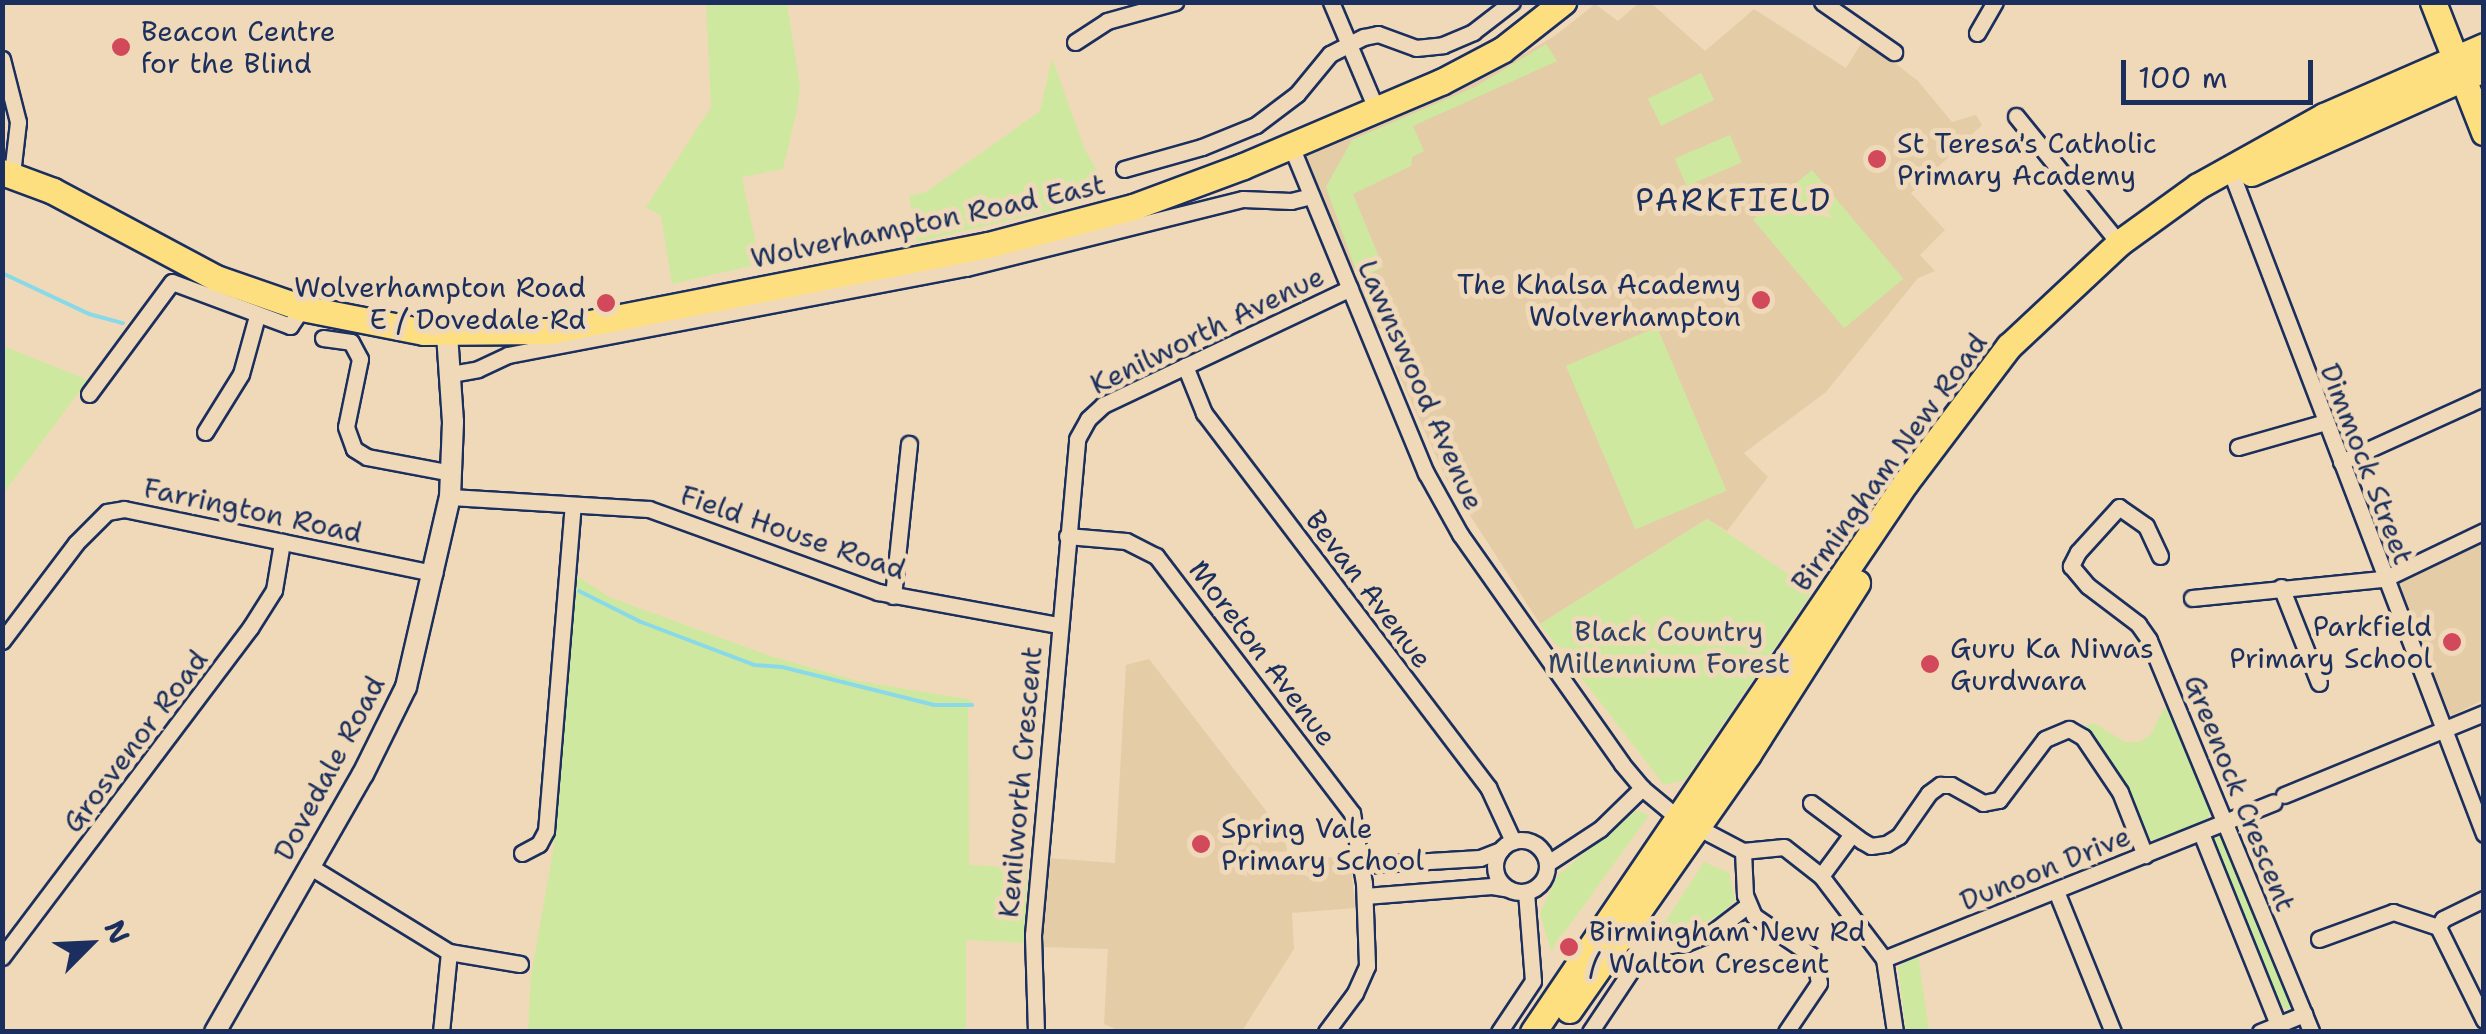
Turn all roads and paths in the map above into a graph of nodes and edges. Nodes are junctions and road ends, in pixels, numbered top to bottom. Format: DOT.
graph roads {
  1 [pos="1175,2"];
  2 [pos="1331,2"];
  3 [pos="1512,2"];
  4 [pos="1563,2"];
  5 [pos="1822,2"];
  6 [pos="1995,2"];
  7 [pos="2433,2"];
  8 [pos="1977,33"];
  9 [pos="1075,42"];
  10 [pos="1349,44"];
  11 [pos="2484,46"];
  12 [pos="1894,52"];
  13 [pos="2,59"];
  14 [pos="2467,69"];
  15 [pos="1377,111"];
  16 [pos="2016,116"];
  17 [pos="2484,132"];
  18 [pos="1141,146"];
  19 [pos="1290,146"];
  20 [pos="1146,163"];
  21 [pos="1124,169"];
  22 [pos="7,173"];
  23 [pos="2232,174"];
  24 [pos="1311,196"];
  25 [pos="2120,243"];
  26 [pos="1350,288"];
  27 [pos="261,306"];
  28 [pos="447,334"];
  29 [pos="323,338"];
  30 [pos="374,346"];
  31 [pos="357,352"];
  32 [pos="1185,366"];
  33 [pos="451,374"];
  34 [pos="89,394"];
  35 [pos="2484,397"];
  36 [pos="2325,422"];
  37 [pos="205,432"];
  38 [pos="909,444"];
  39 [pos="2238,447"];
  40 [pos="2342,462"];
  41 [pos="452,473"];
  42 [pos="450,498"];
  43 [pos="573,506"];
  44 [pos="2484,531"];
  45 [pos="1066,536"];
  46 [pos="282,542"];
  47 [pos="2160,556"];
  48 [pos="434,573"];
  49 [pos="2384,579"];
  50 [pos="2281,587"];
  51 [pos="893,596"];
  52 [pos="2192,598"];
  53 [pos="1058,625"];
  54 [pos="2,641"];
  55 [pos="2319,683"];
  56 [pos="2191,685"];
  57 [pos="2173,694"];
  58 [pos="2484,713"];
  59 [pos="2444,732"];
  60 [pos="1642,788"];
  61 [pos="1811,803"];
  62 [pos="1687,823"];
  63 [pos="2224,823"];
  64 [pos="2201,833"];
  65 [pos="1852,834"];
  66 [pos="2484,834"];
  67 [pos="1507,846"];
  68 [pos="1743,851"];
  69 [pos="522,853"];
  70 [pos="2145,855"];
  71 [pos="1548,863"];
  72 [pos="309,866"];
  73 [pos="1362,866"];
  74 [pos="1821,876"];
  75 [pos="1508,889"];
  76 [pos="2056,891"];
  77 [pos="1526,892"];
  78 [pos="1365,896"];
  79 [pos="2484,899"];
  80 [pos="1748,905"];
  81 [pos="2438,927"];
  82 [pos="1619,939"];
  83 [pos="2319,939"];
  84 [pos="1648,945"];
  85 [pos="449,952"];
  86 [pos="2,957"];
  87 [pos="1884,959"];
  88 [pos="520,964"];
  89 [pos="2304,1014"];
  90 [pos="2484,1020"];
  91 [pos="2280,1028"];
  92 [pos="215,1032"];
  93 [pos="441,1032"];
  94 [pos="1036,1032"];
  95 [pos="1326,1032"];
  96 [pos="1498,1032"];
  97 [pos="1534,1032"];
  98 [pos="1553,1032"];
  99 [pos="1590,1032"];
  100 [pos="1786,1032"];
  101 [pos="1895,1032"];
  102 [pos="2113,1032"];
  103 [pos="2260,1032"];
  104 [pos="2311,1032"];
  1 -- 9 [label="street"];
  2 -- 10 [label="street"];
  3 -- 10 [label="street"];
  4 -- 15 [label="main road, Wolverhampton Road East"];
  5 -- 12 [label="street"];
  6 -- 8 [label="street"];
  7 -- 14 [label="main road"];
  10 -- 15 [label="street"];
  10 -- 20 [label="street"];
  11 -- 14 [label="main road, Birmingham New Road"];
  13 -- 22 [label="street"];
  14 -- 17 [label="main road"];
  14 -- 23 [label="main road, Birmingham New Road"];
  15 -- 19 [label="main road, Wolverhampton Road East"];
  16 -- 25 [label="street"];
  18 -- 20 [label="street"];
  19 -- 24 [label="street, Lawnswood Avenue"];
  19 -- 28 [label="main road, Wolverhampton Road East"];
  20 -- 21 [label="street"];
  22 -- 27 [label="main road, Wolverhampton Road East"];
  23 -- 25 [label="main road, Birmingham New Road"];
  23 -- 36 [label="street, Dimmock Street"];
  23 -- 62 [label="main road, Birmingham New Road"];
  24 -- 26 [label="street, Lawnswood Avenue"];
  24 -- 33 [label="street, Wolverhampton Road East"];
  25 -- 62 [label="main road, Birmingham New Road"];
  26 -- 32 [label="street, Kenilworth Avenue"];
  26 -- 60 [label="street, Lawnswood Avenue"];
  27 -- 28 [label="main road, Wolverhampton Road East"];
  27 -- 34 [label="street"];
  27 -- 37 [label="street"];
  28 -- 33 [label="street, Dovedale Road"];
  29 -- 31 [label="street"];
  30 -- 31 [label="street"];
  31 -- 41 [label="street"];
  32 -- 45 [label="street, Kenilworth Avenue"];
  32 -- 67 [label="street, Bevan Avenue"];
  33 -- 41 [label="street, Dovedale Road"];
  35 -- 40 [label="street"];
  36 -- 39 [label="street"];
  36 -- 40 [label="street, Dimmock Street"];
  38 -- 51 [label="street"];
  40 -- 49 [label="street, Dimmock Street"];
  41 -- 42 [label="street, Dovedale Road"];
  42 -- 43 [label="street, Field House Road"];
  42 -- 48 [label="street, Dovedale Road"];
  43 -- 51 [label="street, Field House Road"];
  43 -- 69 [label="street"];
  44 -- 49 [label="street"];
  45 -- 53 [label="street, Kenilworth Crescent"];
  45 -- 73 [label="street, Moreton Avenue"];
  46 -- 48 [label="street, Farrington Road"];
  46 -- 54 [label="street, Farrington Road"];
  46 -- 86 [label="street, Grosvenor Road"];
  47 -- 57 [label="street, Greenock Crescent"];
  48 -- 72 [label="street, Dovedale Road"];
  49 -- 50 [label="street"];
  49 -- 59 [label="street, Dimmock Street"];
  50 -- 52 [label="street"];
  50 -- 55 [label="street"];
  51 -- 53 [label="street, Field House Road"];
  53 -- 94 [label="street, Kenilworth Crescent"];
  56 -- 57 [label="street"];
  57 -- 63 [label="street, Greenock Crescent"];
  58 -- 59 [label="street, Dunoon Drive"];
  59 -- 63 [label="street, Dunoon Drive"];
  59 -- 66 [label="street, Dimmock Street"];
  60 -- 62 [label="street, Lawnswood Avenue"];
  60 -- 71 [label="street"];
  61 -- 65 [label="street"];
  62 -- 68 [label="street, Lawnswood Avenue"];
  62 -- 82 [label="main road, Birmingham New Road"];
  62 -- 97 [label="main road, Birmingham New Road"];
  63 -- 64 [label="street, Dunoon Drive"];
  63 -- 89 [label="street, Greenock Crescent"];
  64 -- 70 [label="street, Dunoon Drive"];
  64 -- 91 [label="street, Greenock Crescent"];
  65 -- 70 [label="street"];
  65 -- 74 [label="street"];
  67 -- 71 [label="street"];
  67 -- 73 [label="street"];
  67 -- 75 [label="street"];
  68 -- 74 [label="street"];
  68 -- 80 [label="street"];
  70 -- 76 [label="street, Dunoon Drive"];
  71 -- 77 [label="street"];
  72 -- 85 [label="street"];
  72 -- 92 [label="street, Dovedale Road"];
  73 -- 78 [label="street"];
  74 -- 87 [label="street"];
  75 -- 77 [label="street"];
  75 -- 78 [label="street"];
  76 -- 87 [label="street, Dunoon Drive"];
  76 -- 102 [label="street"];
  77 -- 96 [label="street"];
  78 -- 95 [label="street"];
  79 -- 81 [label="street"];
  80 -- 84 [label="street"];
  80 -- 100 [label="street"];
  81 -- 83 [label="street"];
  81 -- 90 [label="street"];
  82 -- 84 [label="street"];
  82 -- 98 [label="main road, Birmingham New Road"];
  84 -- 99 [label="street"];
  85 -- 88 [label="street"];
  85 -- 93 [label="street"];
  87 -- 101 [label="street"];
  89 -- 91 [label="street"];
  89 -- 104 [label="street, Greenock Crescent"];
  91 -- 103 [label="street"];
}
